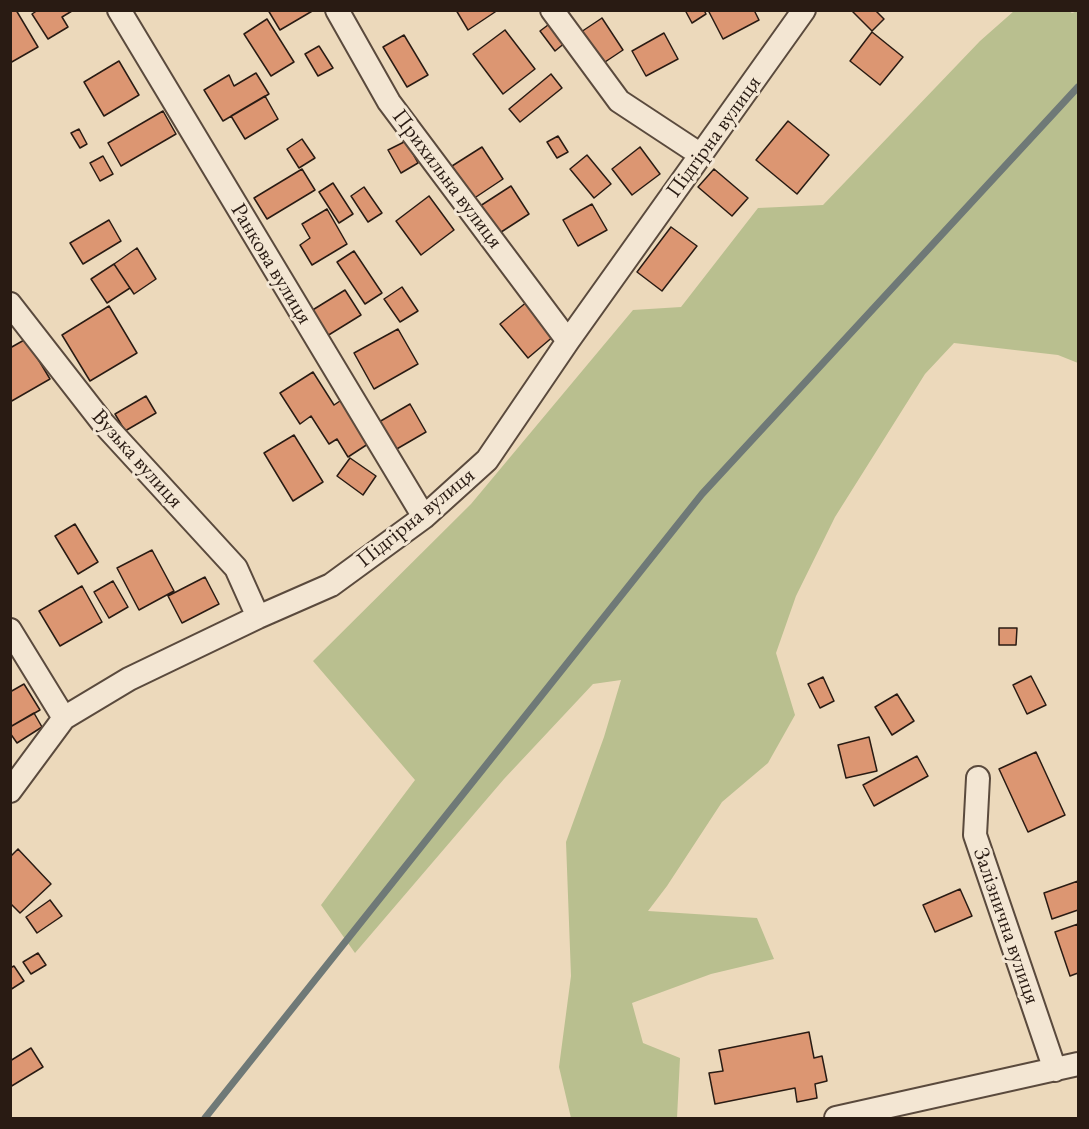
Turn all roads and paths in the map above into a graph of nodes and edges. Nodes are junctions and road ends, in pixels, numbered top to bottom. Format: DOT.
graph roads {
  1 [pos="119,10"];
  2 [pos="338,10"];
  3 [pos="552,10"];
  4 [pos="804,10"];
  5 [pos="701,155"];
  6 [pos="10,304"];
  7 [pos="568,341"];
  8 [pos="424,517"];
  9 [pos="258,617"];
  10 [pos="10,630"];
  11 [pos="64,718"];
  12 [pos="978,778"];
  13 [pos="10,790"];
  14 [pos="1078,1064"];
  15 [pos="1055,1070"];
  16 [pos="836,1119"];
  1 -- 8 [label="street, Ранкова вулиця"];
  2 -- 7 [label="street, Прихильна вулиця"];
  3 -- 5 [label="street"];
  4 -- 5 [label="street, Підгірна вулиця"];
  5 -- 7 [label="street, Підгірна вулиця"];
  6 -- 9 [label="street, Вузька вулиця"];
  7 -- 8 [label="street, Підгірна вулиця"];
  8 -- 9 [label="street, Підгірна вулиця"];
  9 -- 11 [label="street, Підгірна вулиця"];
  10 -- 11 [label="street"];
  11 -- 13 [label="street, Підгірна вулиця"];
  12 -- 15 [label="street, Залізнична вулиця"];
  14 -- 15 [label="street"];
  15 -- 16 [label="street"];
}
